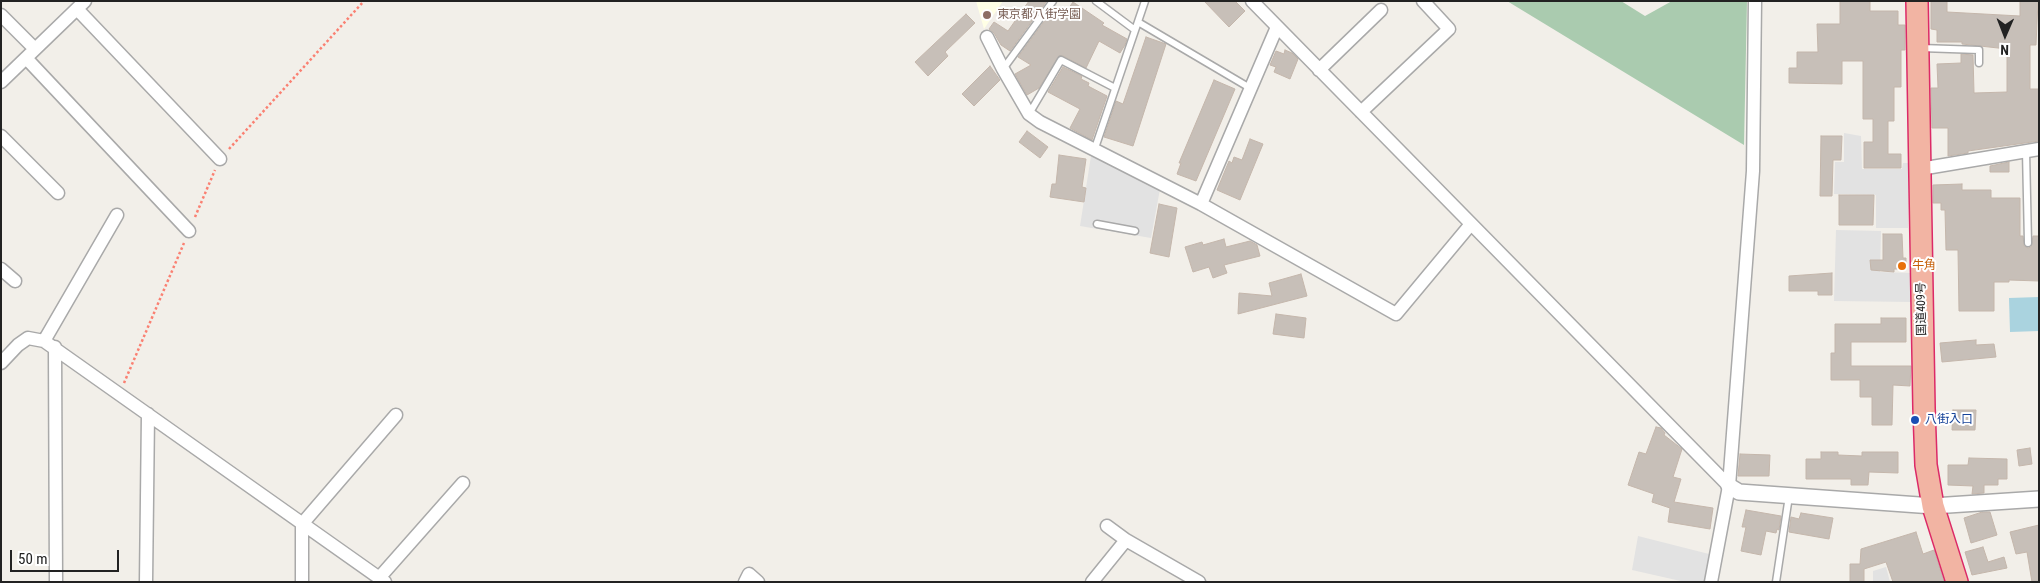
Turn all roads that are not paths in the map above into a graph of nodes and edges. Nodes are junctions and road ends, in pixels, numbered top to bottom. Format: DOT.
graph roads {
  1 [pos="1054,1"];
  2 [pos="1096,1"];
  3 [pos="1145,1"];
  4 [pos="1423,1"];
  5 [pos="1755,1"];
  6 [pos="1917,1"];
  7 [pos="1260,4"];
  8 [pos="81,5"];
  9 [pos="1381,10"];
  10 [pos="1,15"];
  11 [pos="1138,22"];
  12 [pos="1277,27"];
  13 [pos="1135,30"];
  14 [pos="988,37"];
  15 [pos="1918,48"];
  16 [pos="30,54"];
  17 [pos="1979,63"];
  18 [pos="1003,69"];
  19 [pos="1319,70"];
  20 [pos="1,82"];
  21 [pos="1115,88"];
  22 [pos="1250,88"];
  23 [pos="1361,112"];
  24 [pos="1029,114"];
  25 [pos="1,136"];
  26 [pos="2032,150"];
  27 [pos="1094,151"];
  28 [pos="220,159"];
  29 [pos="1920,168"];
  30 [pos="58,193"];
  31 [pos="1201,204"];
  32 [pos="117,215"];
  33 [pos="1097,224"];
  34 [pos="1471,224"];
  35 [pos="189,231"];
  36 [pos="1135,231"];
  37 [pos="2028,243"];
  38 [pos="1,269"];
  39 [pos="16,281"];
  40 [pos="49,344"];
  41 [pos="1,363"];
  42 [pos="148,414"];
  43 [pos="396,415"];
  44 [pos="463,483"];
  45 [pos="1729,486"];
  46 [pos="1789,494"];
  47 [pos="2039,499"];
  48 [pos="1933,506"];
  49 [pos="302,524"];
  50 [pos="1107,526"];
  51 [pos="1126,540"];
  52 [pos="1179,577"];
  53 [pos="382,580"];
  54 [pos="56,582"];
  55 [pos="146,582"];
  56 [pos="302,582"];
  57 [pos="745,582"];
  58 [pos="758,582"];
  59 [pos="1092,582"];
  60 [pos="1199,582"];
  61 [pos="1710,582"];
  62 [pos="1776,582"];
  63 [pos="1958,582"];
  1 -- 18 [label="lane"];
  2 -- 13 [label="lane"];
  3 -- 11 [label="lane"];
  4 -- 23 [label="street"];
  5 -- 45 [label="street"];
  6 -- 15 [label="highway, 国道409号"];
  7 -- 12 [label="street"];
  8 -- 16 [label="street"];
  8 -- 28 [label="street"];
  9 -- 19 [label="street"];
  10 -- 16 [label="street"];
  11 -- 13 [label="lane"];
  11 -- 22 [label="lane"];
  12 -- 19 [label="street"];
  12 -- 22 [label="street"];
  13 -- 21 [label="lane"];
  14 -- 18 [label="street"];
  15 -- 17 [label="lane"];
  15 -- 29 [label="highway, 国道409号"];
  16 -- 20 [label="street"];
  16 -- 35 [label="street"];
  18 -- 24 [label="street"];
  19 -- 23 [label="street"];
  21 -- 24 [label="lane"];
  21 -- 27 [label="lane"];
  22 -- 31 [label="street"];
  23 -- 34 [label="street"];
  24 -- 27 [label="street"];
  25 -- 30 [label="street"];
  26 -- 29 [label="street"];
  26 -- 37 [label="lane"];
  27 -- 31 [label="street"];
  29 -- 48 [label="highway, 国道409号"];
  31 -- 34 [label="street"];
  32 -- 40 [label="street"];
  33 -- 36 [label="lane"];
  34 -- 45 [label="street"];
  38 -- 39 [label="street"];
  40 -- 41 [label="street"];
  40 -- 42 [label="street"];
  40 -- 54 [label="street"];
  42 -- 49 [label="street"];
  42 -- 55 [label="street"];
  43 -- 49 [label="street"];
  44 -- 53 [label="street"];
  45 -- 46 [label="street"];
  45 -- 61 [label="street"];
  46 -- 48 [label="street"];
  46 -- 62 [label="lane"];
  47 -- 48 [label="street"];
  48 -- 63 [label="highway, 国道409号"];
  49 -- 53 [label="street"];
  49 -- 56 [label="street"];
  50 -- 51 [label="street"];
  51 -- 52 [label="street"];
  51 -- 59 [label="street"];
  52 -- 60 [label="street"];
  57 -- 58 [label="street"];
}
